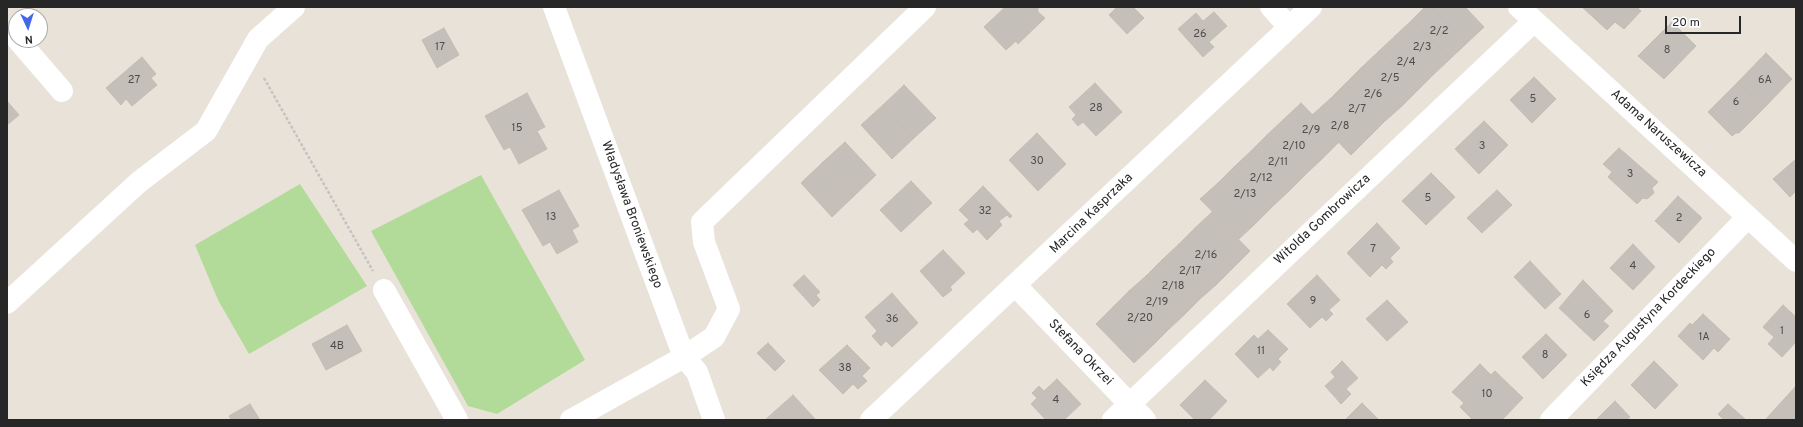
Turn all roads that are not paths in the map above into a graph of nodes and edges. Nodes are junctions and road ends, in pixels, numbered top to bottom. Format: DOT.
graph roads {
  1 [pos="294,7"];
  2 [pos="554,7"];
  3 [pos="925,7"];
  4 [pos="1270,7"];
  5 [pos="1312,7"];
  6 [pos="1526,14"];
  7 [pos="1289,27"];
  8 [pos="25,48"];
  9 [pos="62,91"];
  10 [pos="1748,216"];
  11 [pos="1796,261"];
  12 [pos="1016,286"];
  13 [pos="384,290"];
  14 [pos="7,302"];
  15 [pos="684,357"];
  16 [pos="1128,404"];
  17 [pos="457,420"];
  18 [pos="571,420"];
  19 [pos="714,420"];
  20 [pos="871,420"];
  21 [pos="1113,420"];
  22 [pos="1144,420"];
  23 [pos="1551,420"];
  1 -- 14 [label="street"];
  2 -- 15 [label="street, Władysława Broniewskiego"];
  3 -- 15 [label="street"];
  4 -- 7 [label="street"];
  5 -- 7 [label="street, Marcina Kasprzaka"];
  6 -- 10 [label="street, Adama Naruszewicza"];
  6 -- 16 [label="street, Witolda Gombrowicza"];
  7 -- 12 [label="street, Marcina Kasprzaka"];
  8 -- 9 [label="street"];
  10 -- 11 [label="street, Adama Naruszewicza"];
  10 -- 23 [label="street, Księdza Augustyna Kordeckiego"];
  12 -- 16 [label="street, Stefana Okrzei"];
  12 -- 20 [label="street, Marcina Kasprzaka"];
  13 -- 17 [label="street"];
  15 -- 18 [label="street"];
  15 -- 19 [label="street, Władysława Broniewskiego"];
  16 -- 21 [label="street, Witolda Gombrowicza"];
  16 -- 22 [label="street, Stefana Okrzei"];
}
